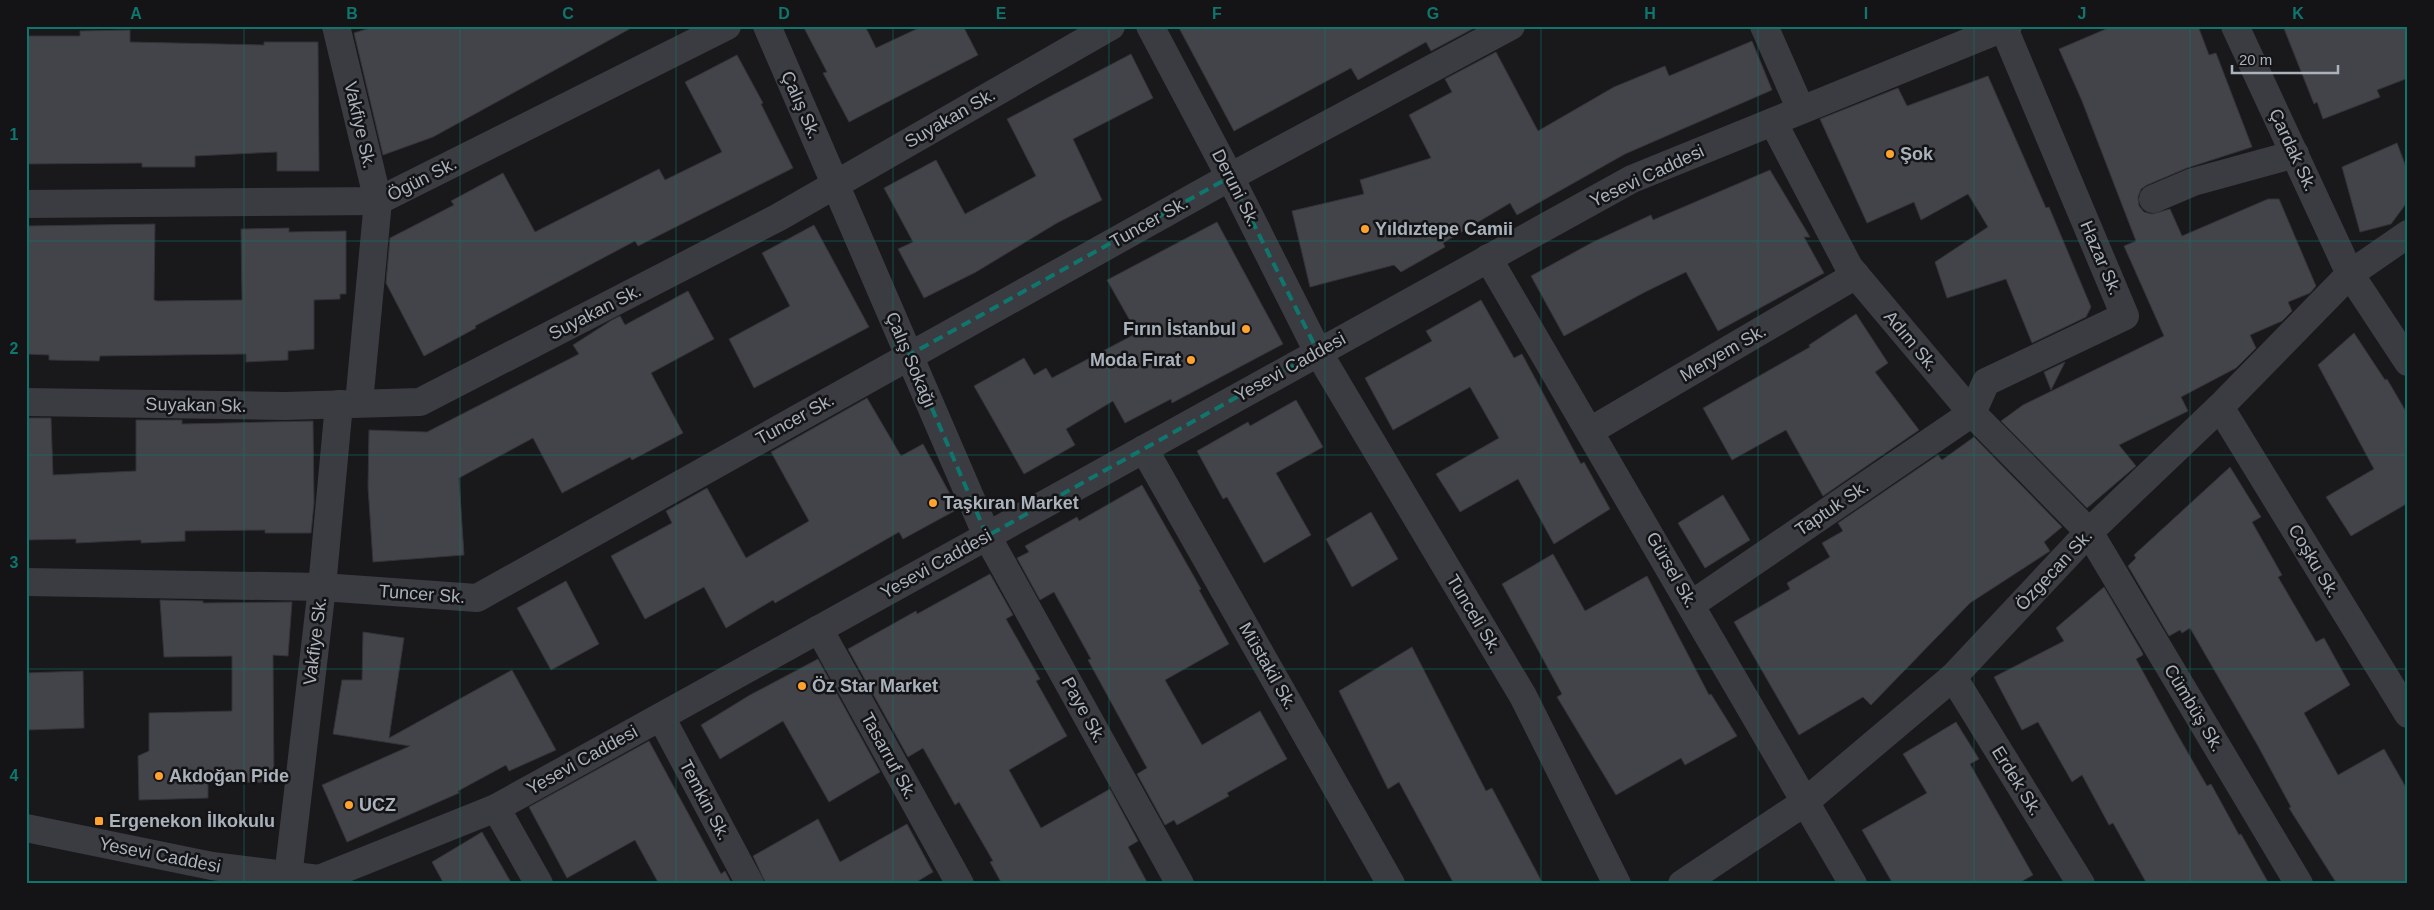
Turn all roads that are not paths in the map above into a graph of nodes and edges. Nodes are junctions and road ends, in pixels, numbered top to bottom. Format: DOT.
graph roads {
  1 [pos="336,26"];
  2 [pos="727,26"];
  3 [pos="767,26"];
  4 [pos="1111,26"];
  5 [pos="1150,26"];
  6 [pos="1511,26"];
  7 [pos="1764,26"];
  8 [pos="2235,26"];
  9 [pos="2005,27"];
  10 [pos="1801,110"];
  11 [pos="1772,122"];
  12 [pos="2295,154"];
  13 [pos="1230,177"];
  14 [pos="836,184"];
  15 [pos="2153,200"];
  16 [pos="378,201"];
  17 [pos="26,204"];
  18 [pos="2408,234"];
  19 [pos="1488,258"];
  20 [pos="2350,274"];
  21 [pos="1856,275"];
  22 [pos="1318,352"];
  23 [pos="908,355"];
  24 [pos="2408,362"];
  25 [pos="26,402"];
  26 [pos="349,404"];
  27 [pos="2220,407"];
  28 [pos="1972,413"];
  29 [pos="1590,431"];
  30 [pos="1144,449"];
  31 [pos="2089,532"];
  32 [pos="987,536"];
  33 [pos="26,582"];
  34 [pos="322,587"];
  35 [pos="1692,604"];
  36 [pos="819,629"];
  37 [pos="1954,677"];
  38 [pos="2408,714"];
  39 [pos="661,717"];
  40 [pos="1805,802"];
  41 [pos="496,808"];
  42 [pos="26,828"];
  43 [pos="210,875"];
  44 [pos="288,877"];
  45 [pos="320,882"];
  46 [pos="540,884"];
  47 [pos="750,884"];
  48 [pos="960,884"];
  49 [pos="1180,884"];
  50 [pos="1391,884"];
  51 [pos="1617,884"];
  52 [pos="1682,884"];
  53 [pos="1853,884"];
  54 [pos="2081,884"];
  55 [pos="2299,884"];
  1 -- 16 [label="street, Vakfiye Sk."];
  2 -- 16 [label="street, Ögün Sk."];
  3 -- 14 [label="street, Çalış Sk."];
  4 -- 14 [label="street, Suyakan Sk."];
  5 -- 13 [label="street, Deruni Sk."];
  6 -- 13 [label="street, Tuncer Sk."];
  7 -- 10 [label="street"];
  8 -- 12 [label="street, Çardak Sk."];
  9 -- 10 [label="street, Yesevi Caddesi"];
  9 -- 28 [label="street, Hazar Sk."];
  10 -- 11 [label="street, Yesevi Caddesi"];
  11 -- 19 [label="street, Yesevi Caddesi"];
  11 -- 21 [label="street, Adım Sk."];
  12 -- 15 [label="street"];
  12 -- 20 [label="street, Çardak Sk."];
  13 -- 22 [label="street, Deruni Sk."];
  13 -- 23 [label="street, Tuncer Sk."];
  14 -- 23 [label="street, Çalış Sokağı"];
  14 -- 26 [label="street, Suyakan Sk."];
  16 -- 17 [label="street, Ögün Sk."];
  16 -- 26 [label="street, Vakfiye Sk."];
  18 -- 20 [label="street, Özgecan Sk."];
  19 -- 22 [label="street, Yesevi Caddesi"];
  19 -- 29 [label="street, Gürsel Sk."];
  20 -- 24 [label="street, Çardak Sk."];
  20 -- 27 [label="street, Özgecan Sk."];
  21 -- 28 [label="street, Adım Sk."];
  21 -- 29 [label="street, Meryem Sk."];
  22 -- 30 [label="street, Yesevi Caddesi"];
  22 -- 51 [label="street, Tunceli Sk."];
  23 -- 32 [label="street, Çalış Sokağı"];
  23 -- 34 [label="street, Tuncer Sk."];
  25 -- 26 [label="street, Suyakan Sk."];
  26 -- 34 [label="street, Vakfiye Sk."];
  27 -- 31 [label="street, Özgecan Sk."];
  27 -- 38 [label="street, Coşku Sk."];
  28 -- 31 [label="street, Adım Sk."];
  28 -- 35 [label="street, Taptuk Sk."];
  29 -- 35 [label="street, Gürsel Sk."];
  30 -- 32 [label="street, Yesevi Caddesi"];
  30 -- 50 [label="street, Müstakil Sk."];
  31 -- 37 [label="street, Özgecan Sk."];
  31 -- 55 [label="street, Cümbüş Sk."];
  32 -- 36 [label="street, Yesevi Caddesi"];
  32 -- 49 [label="street, Paye Sk."];
  33 -- 34 [label="street, Tuncer Sk."];
  34 -- 44 [label="street, Vakfiye Sk."];
  35 -- 40 [label="street, Gürsel Sk."];
  36 -- 39 [label="street, Yesevi Caddesi"];
  36 -- 48 [label="street, Tasarruf Sk."];
  37 -- 40 [label="street, Özgecan Sk."];
  37 -- 54 [label="street, Erdek Sk."];
  39 -- 41 [label="street, Yesevi Caddesi"];
  39 -- 47 [label="street, Temkin Sk."];
  40 -- 52 [label="street, Özgecan Sk."];
  40 -- 53 [label="street, Gürsel Sk."];
  41 -- 45 [label="street, Yesevi Caddesi"];
  41 -- 46 [label="street"];
  42 -- 43 [label="street, Yesevi Caddesi"];
  43 -- 44 [label="street, Yesevi Caddesi"];
  44 -- 45 [label="street, Yesevi Caddesi"];
}
